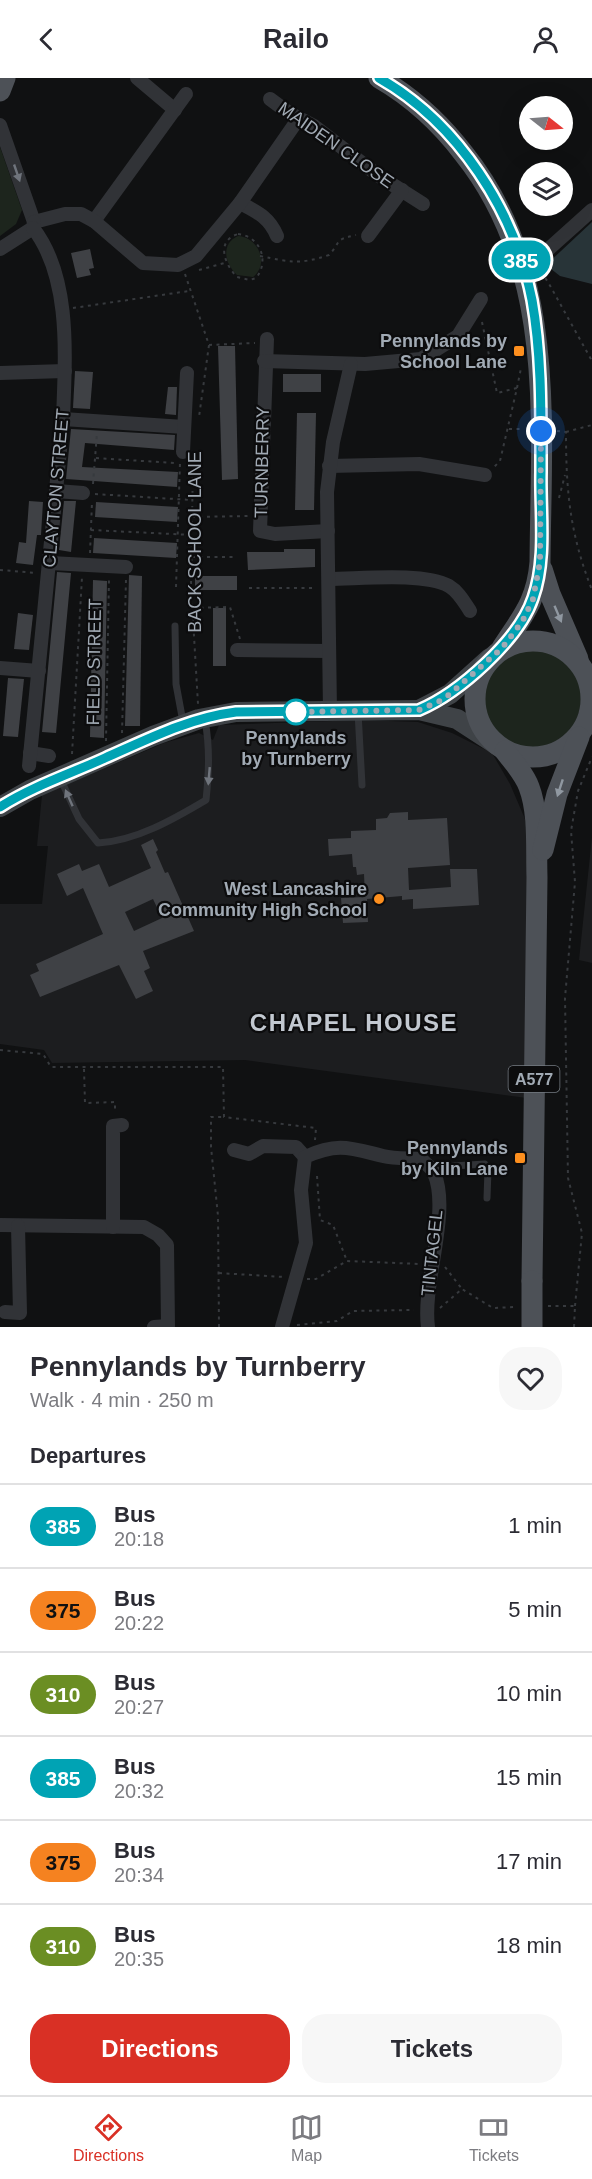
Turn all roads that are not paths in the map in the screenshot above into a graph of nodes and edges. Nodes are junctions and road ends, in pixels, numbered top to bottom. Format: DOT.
graph roads {
  1 [pos="5,78"];
  2 [pos="137,78"];
  3 [pos="379,78"];
  4 [pos="0,91"];
  5 [pos="186,94"];
  6 [pos="270,99"];
  7 [pos="175,110"];
  8 [pos="299,118"];
  9 [pos="0,124"];
  10 [pos="402,190"];
  11 [pos="240,203"];
  12 [pos="423,204"];
  13 [pos="592,210"];
  14 [pos="94,221"];
  15 [pos="33,225"];
  16 [pos="366,236"];
  17 [pos="277,238"];
  18 [pos="0,249"];
  19 [pos="533,263"];
  20 [pos="479,302"];
  21 [pos="267,339"];
  22 [pos="264,362"];
  23 [pos="351,364"];
  24 [pos="65,371"];
  25 [pos="0,373"];
  26 [pos="187,373"];
  27 [pos="63,419"];
  28 [pos="191,426"];
  29 [pos="185,458"];
  30 [pos="329,466"];
  31 [pos="485,475"];
  32 [pos="56,491"];
  33 [pos="83,493"];
  34 [pos="328,531"];
  35 [pos="540,562"];
  36 [pos="126,567"];
  37 [pos="49,569"];
  38 [pos="329,584"];
  39 [pos="470,611"];
  40 [pos="175,626"];
  41 [pos="239,650"];
  42 [pos="329,651"];
  43 [pos="496,653"];
  44 [pos="580,665"];
  45 [pos="0,668"];
  46 [pos="39,671"];
  47 [pos="419,710"];
  48 [pos="330,711"];
  49 [pos="591,711"];
  50 [pos="358,712"];
  51 [pos="196,720"];
  52 [pos="580,733"];
  53 [pos="501,748"];
  54 [pos="49,756"];
  55 [pos="66,775"];
  56 [pos="362,784"];
  57 [pos="0,807"];
  58 [pos="537,877"];
  59 [pos="118,1126"];
  60 [pos="234,1150"];
  61 [pos="310,1155"];
  62 [pos="434,1172"];
  63 [pos="487,1198"];
  64 [pos="0,1225"];
  65 [pos="18,1226"];
  66 [pos="113,1227"];
  67 [pos="5,1312"];
  68 [pos="283,1326"];
  69 [pos="154,1327"];
  70 [pos="428,1327"];
  71 [pos="532,1327"];
  1 -- 4 [label="main road"];
  2 -- 7 [label="street"];
  3 -- 35 [label="main road, A577"];
  5 -- 7 [label="street"];
  6 -- 8 [label="street, MAIDEN CLOSE"];
  7 -- 14 [label="street"];
  8 -- 10 [label="street, MAIDEN CLOSE"];
  8 -- 11 [label="street"];
  9 -- 15 [label="street, CLAYTON STREET, one-way"];
  10 -- 12 [label="street, MAIDEN CLOSE"];
  10 -- 16 [label="street, MAIDEN CLOSE"];
  11 -- 14 [label="street"];
  11 -- 17 [label="street"];
  13 -- 19 [label="street"];
  14 -- 15 [label="street"];
  15 -- 18 [label="street"];
  15 -- 24 [label="street, CLAYTON STREET"];
  20 -- 23 [label="street"];
  21 -- 22 [label="street, TURNBERRY"];
  22 -- 23 [label="street"];
  22 -- 34 [label="street, TURNBERRY"];
  23 -- 30 [label="street"];
  24 -- 25 [label="street"];
  24 -- 27 [label="street, CLAYTON STREET"];
  26 -- 28 [label="street, BACK SCHOOL LANE"];
  27 -- 28 [label="street"];
  27 -- 32 [label="street, CLAYTON STREET"];
  28 -- 29 [label="street, BACK SCHOOL LANE"];
  30 -- 31 [label="street"];
  30 -- 34 [label="street"];
  32 -- 33 [label="street"];
  32 -- 37 [label="street, CLAYTON STREET"];
  34 -- 38 [label="street"];
  35 -- 43 [label="main road, A577"];
  35 -- 44 [label="main road, A577, one-way"];
  36 -- 37 [label="street"];
  37 -- 46 [label="street, CLAYTON STREET"];
  38 -- 39 [label="street"];
  38 -- 42 [label="street"];
  40 -- 51 [label="lane"];
  41 -- 42 [label="street"];
  42 -- 48 [label="street"];
  43 -- 44 [label="main road, A577"];
  43 -- 47 [label="street"];
  43 -- 53 [label="main road, A577"];
  44 -- 49 [label="main road, A577"];
  45 -- 46 [label="street"];
  46 -- 54 [label="street, CLAYTON STREET"];
  47 -- 50 [label="street"];
  47 -- 53 [label="street"];
  48 -- 50 [label="street"];
  48 -- 51 [label="street"];
  49 -- 52 [label="main road, A577"];
  50 -- 56 [label="lane"];
  51 -- 55 [label="street"];
  51 -- 55 [label="lane, one-way"];
  52 -- 53 [label="main road, A577"];
  52 -- 58 [label="main road, A577, one-way"];
  53 -- 58 [label="main road, A577"];
  55 -- 57 [label="street"];
  58 -- 71 [label="main road, A577, bridge"];
  59 -- 66 [label="street"];
  60 -- 61 [label="street"];
  61 -- 62 [label="street"];
  61 -- 68 [label="street"];
  62 -- 63 [label="lane"];
  62 -- 70 [label="street, TINTAGEL"];
  64 -- 65 [label="street"];
  65 -- 66 [label="street"];
  65 -- 67 [label="street"];
  66 -- 69 [label="street"];
}
